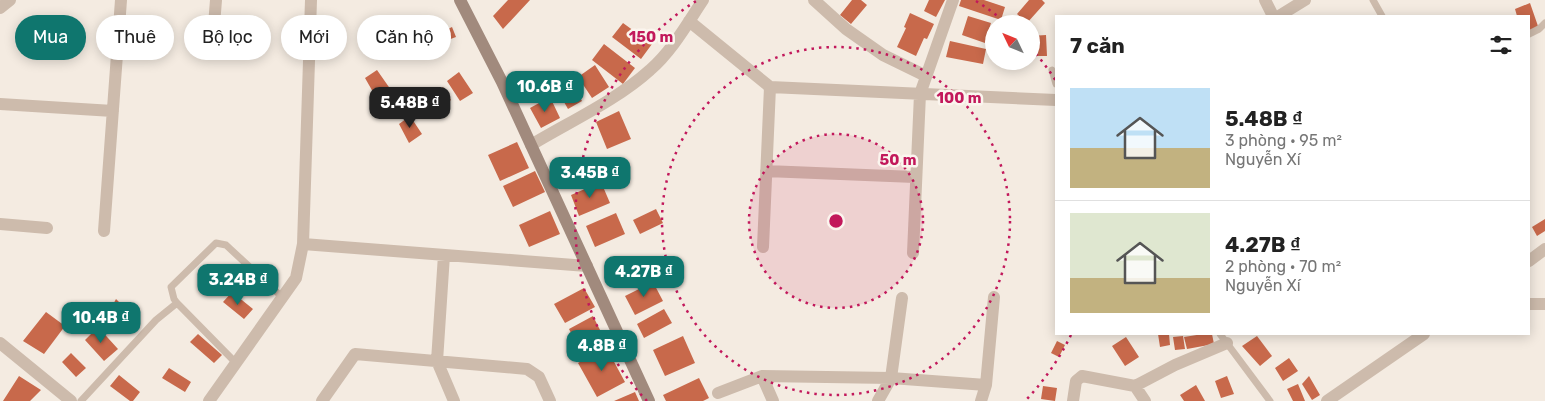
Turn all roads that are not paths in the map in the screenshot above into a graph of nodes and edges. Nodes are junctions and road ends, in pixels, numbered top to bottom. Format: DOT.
graph roads {
  1 [pos="10,0"];
  2 [pos="121,0"];
  3 [pos="216,0"];
  4 [pos="311,0"];
  5 [pos="460,0"];
  6 [pos="703,0"];
  7 [pos="814,0"];
  8 [pos="953,0"];
  9 [pos="1265,0"];
  10 [pos="1305,0"];
  11 [pos="1373,0"];
  12 [pos="0,8"];
  13 [pos="215,15"];
  14 [pos="1272,15"];
  15 [pos="1281,15"];
  16 [pos="1381,15"];
  17 [pos="689,21"];
  18 [pos="1545,23"];
  19 [pos="1530,33"];
  20 [pos="1052,70"];
  21 [pos="926,76"];
  22 [pos="1055,80"];
  23 [pos="770,87"];
  24 [pos="920,94"];
  25 [pos="1055,100"];
  26 [pos="0,104"];
  27 [pos="114,111"];
  28 [pos="531,144"];
  29 [pos="766,171"];
  30 [pos="915,177"];
  31 [pos="0,224"];
  32 [pos="47,228"];
  33 [pos="104,231"];
  34 [pos="302,244"];
  35 [pos="763,247"];
  36 [pos="1545,249"];
  37 [pos="912,254"];
  38 [pos="444,255"];
  39 [pos="1530,260"];
  40 [pos="587,266"];
  41 [pos="282,297"];
  42 [pos="994,297"];
  43 [pos="902,298"];
  44 [pos="177,303"];
  45 [pos="1530,304"];
  46 [pos="1545,304"];
  47 [pos="1423,335"];
  48 [pos="1224,338"];
  49 [pos="0,344"];
  50 [pos="437,361"];
  51 [pos="236,363"];
  52 [pos="762,376"];
  53 [pos="891,378"];
  54 [pos="986,385"];
  55 [pos="1135,386"];
  56 [pos="718,393"];
  57 [pos="71,401"];
  58 [pos="81,401"];
  59 [pos="209,401"];
  60 [pos="322,401"];
  61 [pos="454,401"];
  62 [pos="550,401"];
  63 [pos="649,401"];
  64 [pos="773,401"];
  65 [pos="878,401"];
  66 [pos="981,401"];
  67 [pos="1073,401"];
  68 [pos="1145,401"];
  69 [pos="1270,401"];
  70 [pos="1327,401"];
  1 -- 12 [label="street"];
  2 -- 27 [label="street"];
  3 -- 13 [label="street"];
  4 -- 34 [label="street"];
  5 -- 28 [label="street"];
  6 -- 17 [label="street"];
  7 -- 21 [label="street"];
  8 -- 21 [label="street"];
  9 -- 14 [label="street"];
  10 -- 15 [label="street"];
  11 -- 16 [label="lane"];
  17 -- 23 [label="street"];
  17 -- 28 [label="street"];
  18 -- 19 [label="lane"];
  20 -- 22 [label="lane"];
  21 -- 24 [label="street"];
  23 -- 24 [label="street"];
  23 -- 29 [label="street"];
  24 -- 25 [label="street"];
  24 -- 30 [label="street"];
  26 -- 27 [label="street"];
  27 -- 33 [label="street"];
  28 -- 40 [label="street"];
  29 -- 30 [label="street"];
  29 -- 35 [label="street"];
  30 -- 37 [label="street"];
  31 -- 32 [label="street"];
  34 -- 38 [label="street"];
  34 -- 41 [label="street"];
  36 -- 39 [label="street"];
  38 -- 40 [label="street"];
  38 -- 50 [label="street"];
  40 -- 63 [label="street"];
  41 -- 44 [label="lane"];
  41 -- 51 [label="street"];
  42 -- 54 [label="street"];
  43 -- 53 [label="street"];
  44 -- 51 [label="lane"];
  44 -- 58 [label="lane"];
  45 -- 46 [label="street"];
  47 -- 70 [label="street"];
  48 -- 55 [label="street"];
  48 -- 69 [label="lane"];
  49 -- 57 [label="street"];
  50 -- 60 [label="street"];
  50 -- 61 [label="street"];
  50 -- 62 [label="street"];
  51 -- 59 [label="street"];
  52 -- 53 [label="street"];
  52 -- 56 [label="street"];
  52 -- 64 [label="street"];
  53 -- 54 [label="street"];
  53 -- 65 [label="street"];
  54 -- 66 [label="street"];
  55 -- 67 [label="street"];
  55 -- 68 [label="street"];
}
